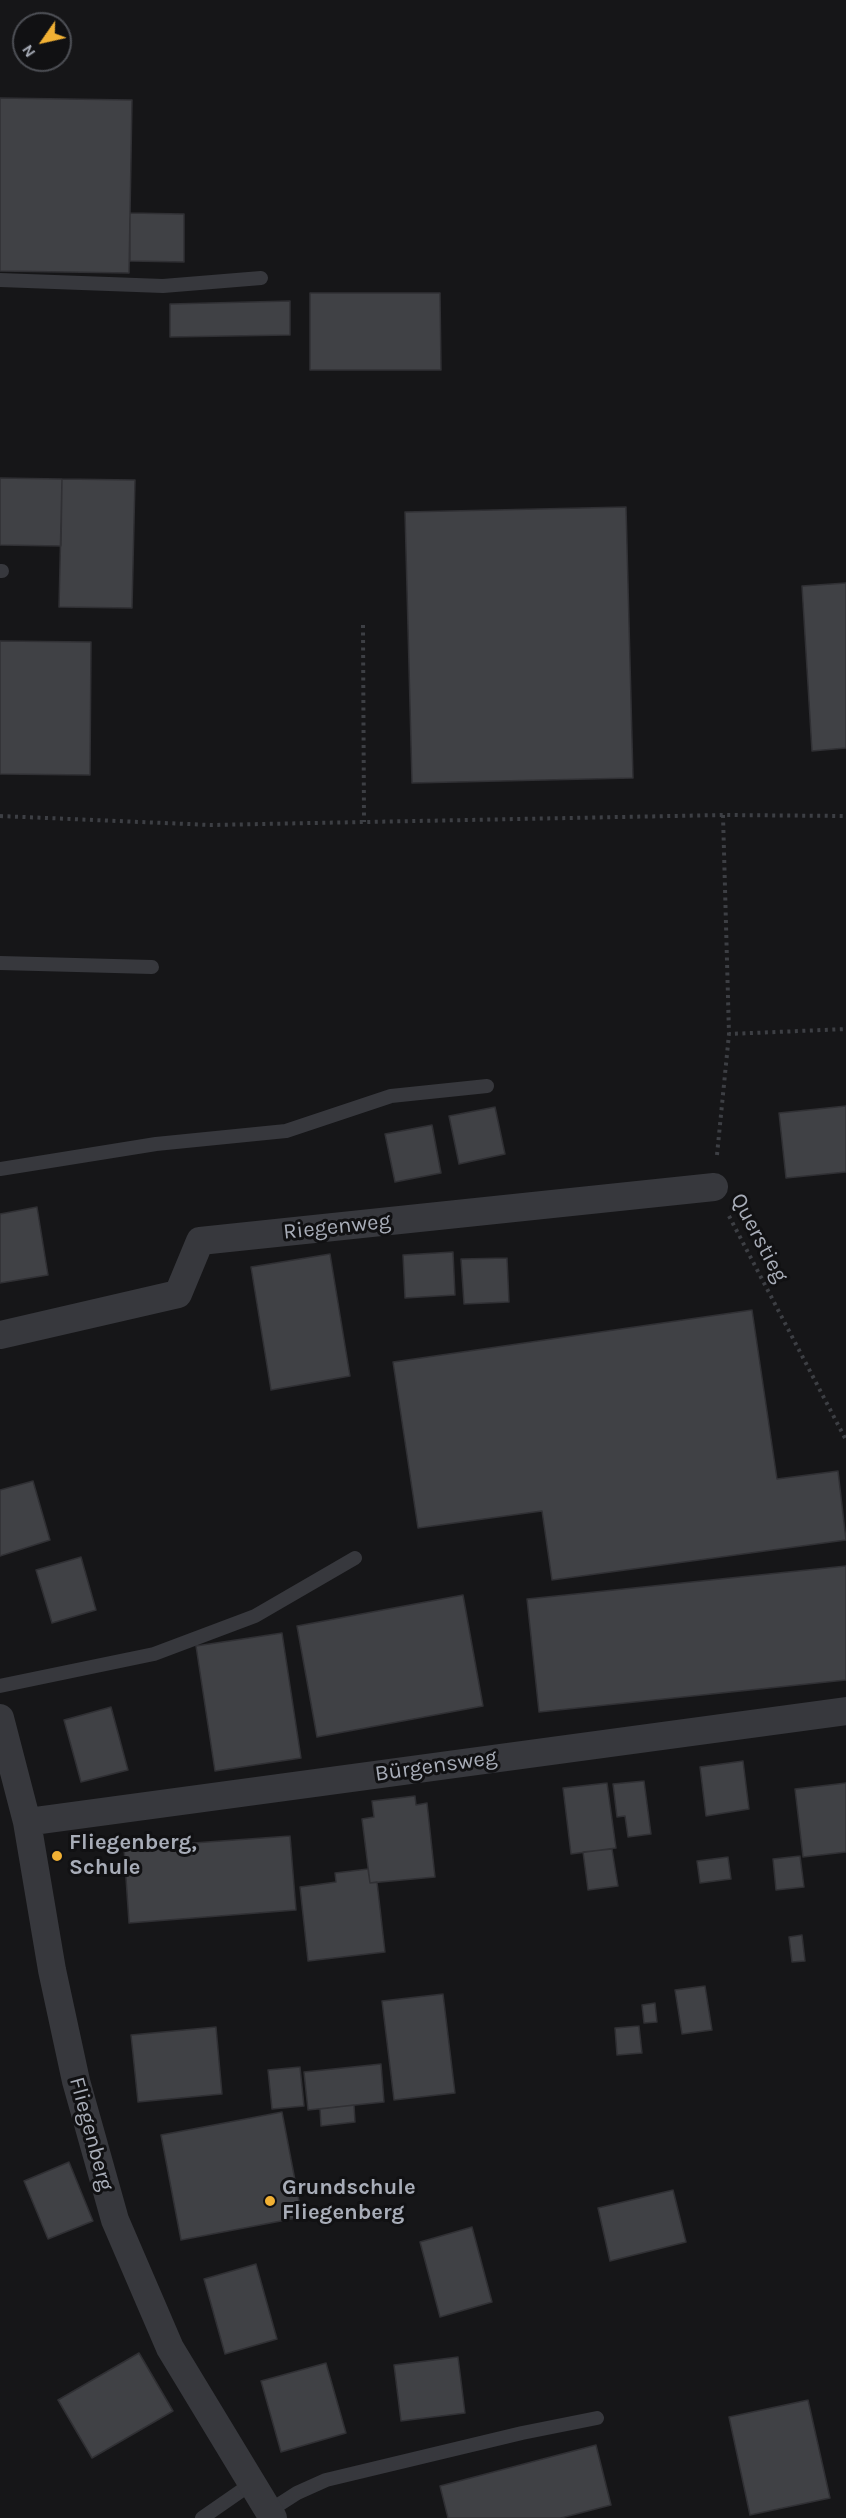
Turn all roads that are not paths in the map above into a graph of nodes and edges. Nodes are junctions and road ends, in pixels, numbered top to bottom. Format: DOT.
graph roads {
  1 [pos="261,278"];
  2 [pos="0,280"];
  3 [pos="0,963"];
  4 [pos="152,967"];
  5 [pos="487,1086"];
  6 [pos="0,1169"];
  7 [pos="714,1187"];
  8 [pos="0,1335"];
  9 [pos="355,1558"];
  10 [pos="0,1686"];
  11 [pos="846,1711"];
  12 [pos="0,1718"];
  13 [pos="27,1822"];
  14 [pos="597,2418"];
  15 [pos="251,2484"];
  16 [pos="271,2515"];
  17 [pos="202,2518"];
  1 -- 2 [label="lane"];
  3 -- 4 [label="lane"];
  5 -- 6 [label="lane"];
  7 -- 8 [label="street, Riegenweg"];
  9 -- 10 [label="lane"];
  11 -- 13 [label="street, Bürgensweg"];
  12 -- 13 [label="street, Fliegenberg"];
  13 -- 15 [label="street, Fliegenberg"];
  14 -- 16 [label="lane"];
  15 -- 16 [label="street, Fliegenberg"];
  15 -- 17 [label="lane"];
}
